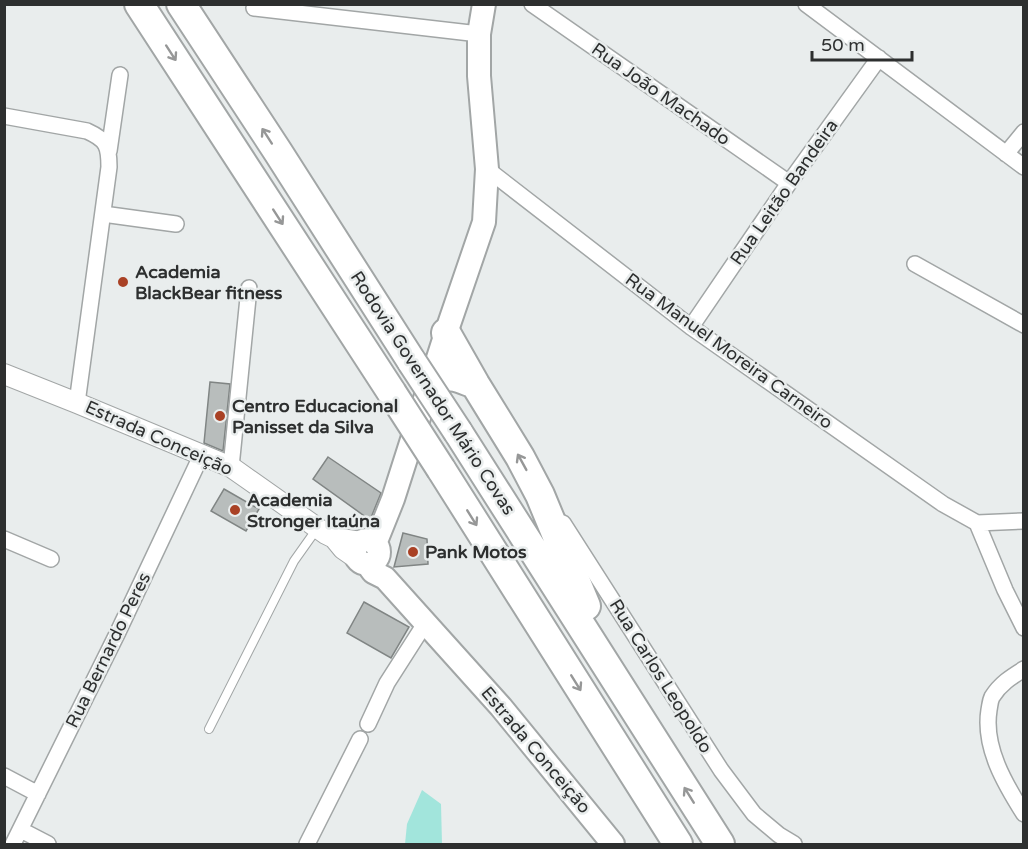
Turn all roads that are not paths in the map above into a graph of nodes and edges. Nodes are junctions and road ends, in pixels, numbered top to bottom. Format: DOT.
graph roads {
  1 [pos="139,4"];
  2 [pos="181,4"];
  3 [pos="484,4"];
  4 [pos="532,4"];
  5 [pos="806,4"];
  6 [pos="254,8"];
  7 [pos="478,34"];
  8 [pos="879,58"];
  9 [pos="120,75"];
  10 [pos="4,116"];
  11 [pos="1023,132"];
  12 [pos="109,152"];
  13 [pos="1006,154"];
  14 [pos="1023,167"];
  15 [pos="487,169"];
  16 [pos="789,183"];
  17 [pos="103,214"];
  18 [pos="176,224"];
  19 [pos="915,264"];
  20 [pos="249,288"];
  21 [pos="1023,325"];
  22 [pos="691,327"];
  23 [pos="446,333"];
  24 [pos="422,371"];
  25 [pos="4,374"];
  26 [pos="475,384"];
  27 [pos="77,403"];
  28 [pos="201,456"];
  29 [pos="231,467"];
  30 [pos="540,495"];
  31 [pos="1023,521"];
  32 [pos="977,523"];
  33 [pos="317,528"];
  34 [pos="4,539"];
  35 [pos="370,555"];
  36 [pos="51,559"];
  37 [pos="426,622"];
  38 [pos="1023,627"];
  39 [pos="1023,669"];
  40 [pos="368,724"];
  41 [pos="644,724"];
  42 [pos="210,729"];
  43 [pos="360,739"];
  44 [pos="4,776"];
  45 [pos="38,794"];
  46 [pos="1023,814"];
  47 [pos="21,830"];
  48 [pos="13,844"];
  49 [pos="48,844"];
  50 [pos="307,844"];
  51 [pos="613,844"];
  52 [pos="678,844"];
  53 [pos="720,844"];
  54 [pos="794,844"];
  1 -- 52 [label="highway, Rodovia Governador Mário Covas, one-way, bridge"];
  24 -- 2 [label="highway, Rodovia Governador Mário Covas, one-way"];
  3 -- 7 [label="main road"];
  4 -- 16 [label="street, Rua João Machado"];
  5 -- 8 [label="street"];
  6 -- 7 [label="street"];
  7 -- 15 [label="main road"];
  8 -- 13 [label="street"];
  8 -- 16 [label="street, Rua Leitão Bandeira"];
  9 -- 12 [label="street"];
  10 -- 12 [label="street"];
  11 -- 13 [label="street"];
  12 -- 17 [label="street"];
  13 -- 14 [label="street"];
  15 -- 22 [label="street, Rua Manuel Moreira Carneiro"];
  15 -- 23 [label="main road"];
  16 -- 22 [label="street, Rua Leitão Bandeira"];
  17 -- 18 [label="street"];
  17 -- 27 [label="street"];
  19 -- 21 [label="street"];
  20 -- 29 [label="street"];
  22 -- 32 [label="street, Rua Manuel Moreira Carneiro"];
  23 -- 24 [label="main road"];
  23 -- 26 [label="highway"];
  24 -- 26 [label="highway"];
  24 -- 35 [label="main road"];
  24 -- 41 [label="highway, Rodovia Governador Mário Covas, bridge"];
  25 -- 27 [label="street, Estrada Conceição"];
  30 -- 26 [label="highway, one-way"];
  27 -- 28 [label="street, Estrada Conceição"];
  28 -- 29 [label="street, Estrada Conceição"];
  28 -- 45 [label="street, Rua Bernardo Peres"];
  29 -- 33 [label="street, Estrada Conceição"];
  30 -- 41 [label="highway"];
  30 -- 54 [label="street, Rua Carlos Leopoldo"];
  31 -- 32 [label="street"];
  32 -- 38 [label="street"];
  33 -- 35 [label="street, Estrada Conceição"];
  33 -- 42 [label="lane"];
  34 -- 36 [label="street"];
  35 -- 37 [label="main road, Estrada Conceição"];
  37 -- 40 [label="street"];
  37 -- 51 [label="main road, Estrada Conceição"];
  39 -- 46 [label="street"];
  53 -- 41 [label="highway, Rodovia Governador Mário Covas, one-way"];
  43 -- 50 [label="street"];
  44 -- 45 [label="street"];
  45 -- 47 [label="street, Rua Bernardo Peres"];
  47 -- 48 [label="street, Rua Bernardo Peres"];
  47 -- 49 [label="street"];
}
